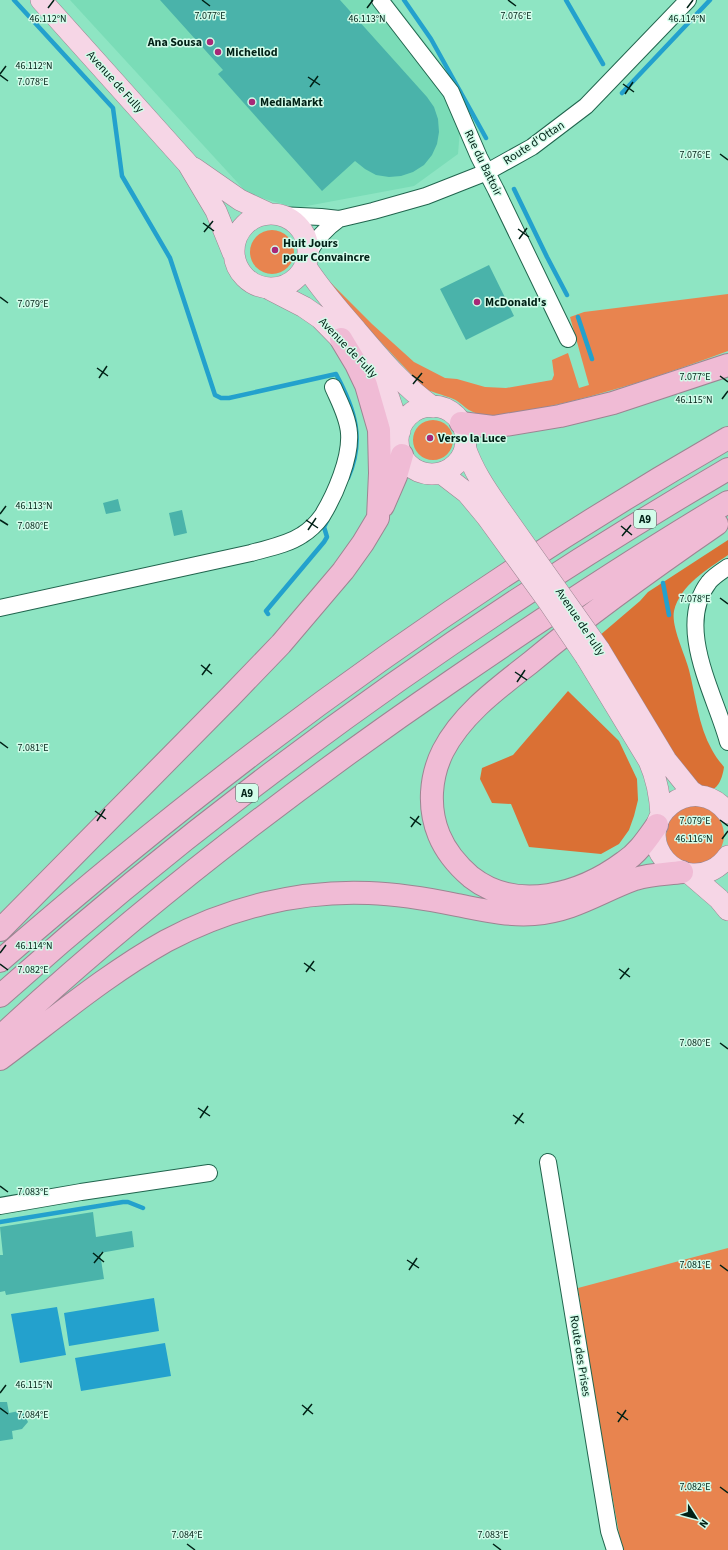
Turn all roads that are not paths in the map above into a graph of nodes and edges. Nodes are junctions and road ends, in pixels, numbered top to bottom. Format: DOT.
graph roads {
  1 [pos="41,0"];
  2 [pos="380,0"];
  3 [pos="688,0"];
  4 [pos="188,164"];
  5 [pos="487,172"];
  6 [pos="274,215"];
  7 [pos="339,219"];
  8 [pos="233,253"];
  9 [pos="306,260"];
  10 [pos="269,288"];
  11 [pos="341,339"];
  12 [pos="568,339"];
  13 [pos="728,365"];
  14 [pos="333,387"];
  15 [pos="433,407"];
  16 [pos="461,423"];
  17 [pos="400,431"];
  18 [pos="728,438"];
  19 [pos="466,447"];
  20 [pos="402,455"];
  21 [pos="728,469"];
  22 [pos="441,473"];
  23 [pos="728,502"];
  24 [pos="493,512"];
  25 [pos="728,517"];
  26 [pos="378,518"];
  27 [pos="728,567"];
  28 [pos="0,608"];
  29 [pos="592,653"];
  30 [pos="728,742"];
  31 [pos="697,795"];
  32 [pos="727,808"];
  33 [pos="659,820"];
  34 [pos="728,856"];
  35 [pos="686,873"];
  36 [pos="728,910"];
  37 [pos="0,930"];
  38 [pos="0,961"];
  39 [pos="0,996"];
  40 [pos="0,1037"];
  41 [pos="0,1059"];
  42 [pos="548,1162"];
  43 [pos="209,1173"];
  44 [pos="0,1206"];
  45 [pos="615,1550"];
  1 -- 4 [label="main road, Avenue de Fully"];
  2 -- 5 [label="street, Rue du Battoir"];
  3 -- 5 [label="street, Route d'Ottan"];
  4 -- 6 [label="main road, Avenue de Fully"];
  4 -- 8 [label="main road, Avenue de Fully"];
  5 -- 7 [label="street, Route d'Ottan"];
  5 -- 12 [label="street, Rue du Battoir"];
  6 -- 7 [label="street, Route d'Ottan"];
  6 -- 8 [label="main road"];
  6 -- 9 [label="main road"];
  7 -- 9 [label="street, Route d'Ottan"];
  8 -- 10 [label="main road"];
  9 -- 10 [label="main road"];
  9 -- 15 [label="main road, Avenue de Fully"];
  10 -- 11 [label="main road, Avenue de Fully"];
  11 -- 17 [label="main road, Avenue de Fully"];
  11 -- 26 [label="highway"];
  13 -- 16 [label="highway"];
  14 -- 28 [label="street"];
  15 -- 16 [label="main road"];
  15 -- 17 [label="main road"];
  16 -- 19 [label="main road"];
  17 -- 20 [label="main road"];
  18 -- 38 [label="highway, A9"];
  19 -- 22 [label="main road"];
  19 -- 24 [label="main road, Avenue de Fully"];
  20 -- 22 [label="main road"];
  20 -- 26 [label="highway"];
  21 -- 39 [label="highway, A9"];
  22 -- 24 [label="main road, Avenue de Fully"];
  23 -- 40 [label="highway"];
  24 -- 29 [label="main road, Avenue de Fully, bridge"];
  25 -- 33 [label="highway"];
  26 -- 37 [label="highway"];
  27 -- 30 [label="street"];
  29 -- 31 [label="main road, Avenue de Fully"];
  29 -- 33 [label="main road, Avenue de Fully"];
  31 -- 32 [label="main road"];
  31 -- 33 [label="main road"];
  33 -- 35 [label="main road, Avenue de Fully"];
  34 -- 35 [label="main road"];
  35 -- 36 [label="main road"];
  35 -- 41 [label="highway"];
  42 -- 45 [label="street, Route des Prises"];
  43 -- 44 [label="street"];
}
